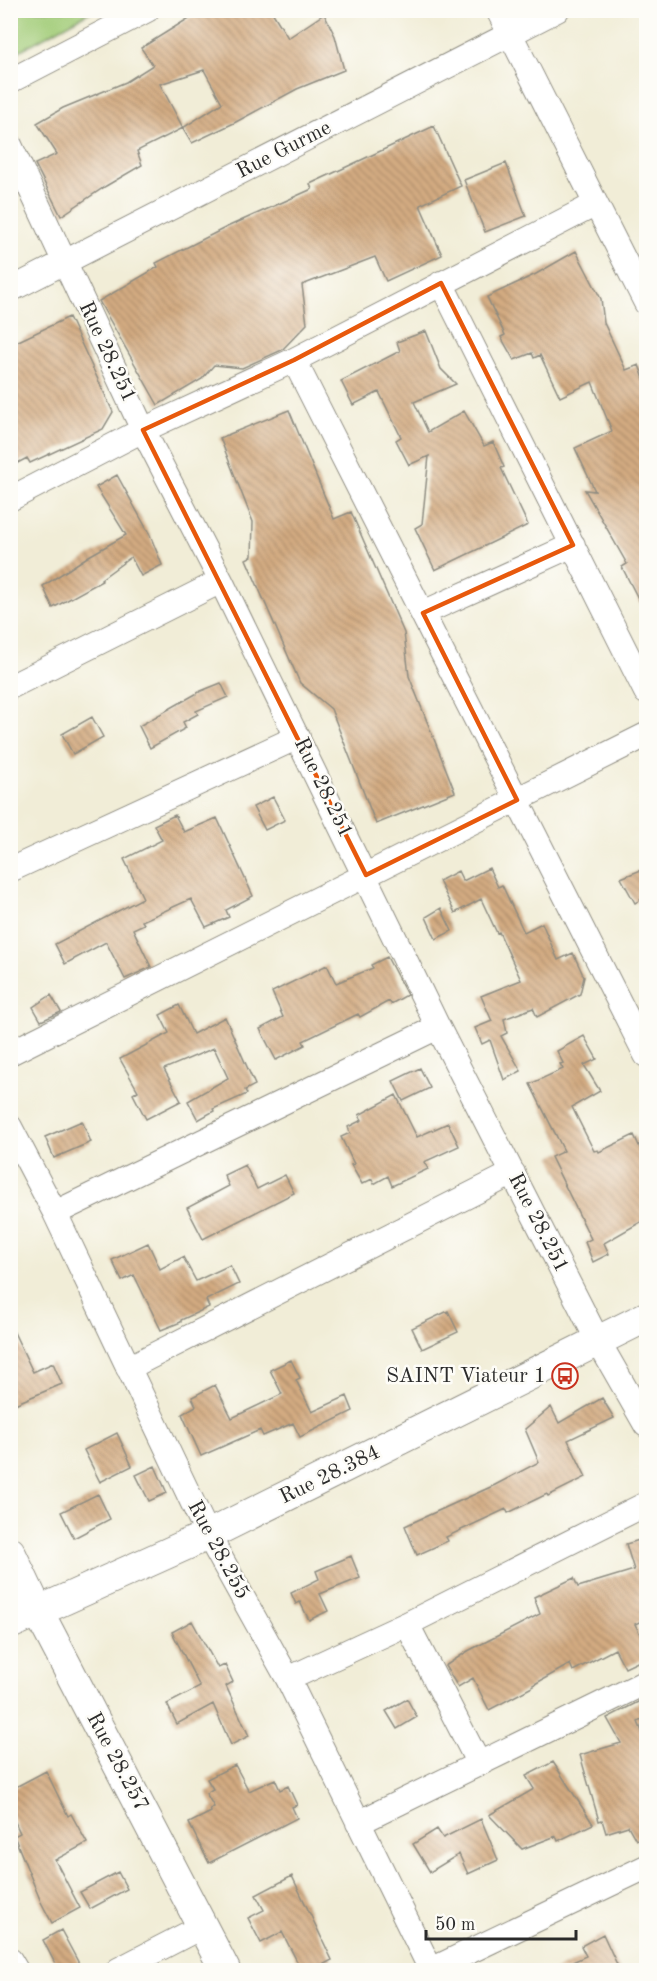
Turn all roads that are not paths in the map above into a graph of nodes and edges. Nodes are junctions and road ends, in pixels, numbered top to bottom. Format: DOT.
graph roads {
  1 [pos="147,10"];
  2 [pos="498,10"];
  3 [pos="557,10"];
  4 [pos="510,33"];
  5 [pos="10,81"];
  6 [pos="10,145"];
  7 [pos="596,204"];
  8 [pos="66,262"];
  9 [pos="441,283"];
  10 [pos="10,290"];
  11 [pos="646,303"];
  12 [pos="294,360"];
  13 [pos="143,430"];
  14 [pos="10,499"];
  15 [pos="573,544"];
  16 [pos="221,580"];
  17 [pos="423,613"];
  18 [pos="10,687"];
  19 [pos="646,692"];
  20 [pos="646,735"];
  21 [pos="298,737"];
  22 [pos="517,800"];
  23 [pos="10,870"];
  24 [pos="366,875"];
  25 [pos="438,1027"];
  26 [pos="10,1053"];
  27 [pos="646,1055"];
  28 [pos="10,1127"];
  29 [pos="513,1173"];
  30 [pos="55,1213"];
  31 [pos="646,1317"];
  32 [pos="598,1341"];
  33 [pos="128,1368"];
  34 [pos="646,1425"];
  35 [pos="646,1504"];
  36 [pos="208,1535"];
  37 [pos="10,1552"];
  38 [pos="38,1611"];
  39 [pos="10,1624"];
  40 [pos="406,1624"];
  41 [pos="288,1679"];
  42 [pos="646,1682"];
  43 [pos="479,1764"];
  44 [pos="358,1823"];
  45 [pos="646,1867"];
  46 [pos="203,1926"];
  47 [pos="10,1960"];
  48 [pos="431,1970"];
  49 [pos="16,1971"];
  50 [pos="118,1971"];
  51 [pos="225,1971"];
  1 -- 5 [label="street"];
  2 -- 4 [label="street"];
  3 -- 4 [label="street, Rue Gurme"];
  4 -- 7 [label="street"];
  4 -- 8 [label="street, Rue Gurme"];
  6 -- 8 [label="street, Rue 28.251"];
  7 -- 9 [label="street"];
  7 -- 11 [label="street"];
  8 -- 10 [label="street, Rue Gurme"];
  8 -- 13 [label="street, Rue 28.251"];
  9 -- 12 [label="street"];
  9 -- 15 [label="street"];
  12 -- 13 [label="street"];
  12 -- 17 [label="street"];
  13 -- 14 [label="street"];
  13 -- 16 [label="street, Rue 28.251"];
  15 -- 17 [label="street"];
  15 -- 19 [label="street"];
  16 -- 18 [label="street"];
  16 -- 21 [label="street, Rue 28.251"];
  17 -- 22 [label="street"];
  20 -- 22 [label="street"];
  21 -- 23 [label="street"];
  21 -- 24 [label="street, Rue 28.251"];
  22 -- 24 [label="street"];
  22 -- 27 [label="street"];
  24 -- 25 [label="street, Rue 28.251"];
  24 -- 26 [label="street"];
  25 -- 29 [label="street, Rue 28.251"];
  25 -- 30 [label="street"];
  28 -- 30 [label="street, Rue 28.255"];
  29 -- 32 [label="street, Rue 28.251"];
  29 -- 33 [label="street"];
  30 -- 33 [label="street, Rue 28.255"];
  31 -- 32 [label="street, Rue 28.384"];
  32 -- 34 [label="street, Rue 28.251"];
  32 -- 36 [label="street, Rue 28.384"];
  33 -- 36 [label="street, Rue 28.255"];
  35 -- 40 [label="street"];
  36 -- 38 [label="street, Rue 28.384"];
  36 -- 41 [label="street, Rue 28.255"];
  37 -- 38 [label="street, Rue 28.257"];
  38 -- 39 [label="street, Rue 28.384"];
  38 -- 46 [label="street, Rue 28.257"];
  40 -- 41 [label="street"];
  40 -- 43 [label="street"];
  41 -- 44 [label="street, Rue 28.255"];
  42 -- 43 [label="street"];
  43 -- 44 [label="street"];
  44 -- 48 [label="street, Rue 28.255"];
  45 -- 48 [label="street"];
  46 -- 50 [label="street"];
  46 -- 51 [label="street, Rue 28.257"];
  47 -- 49 [label="street"];
}
